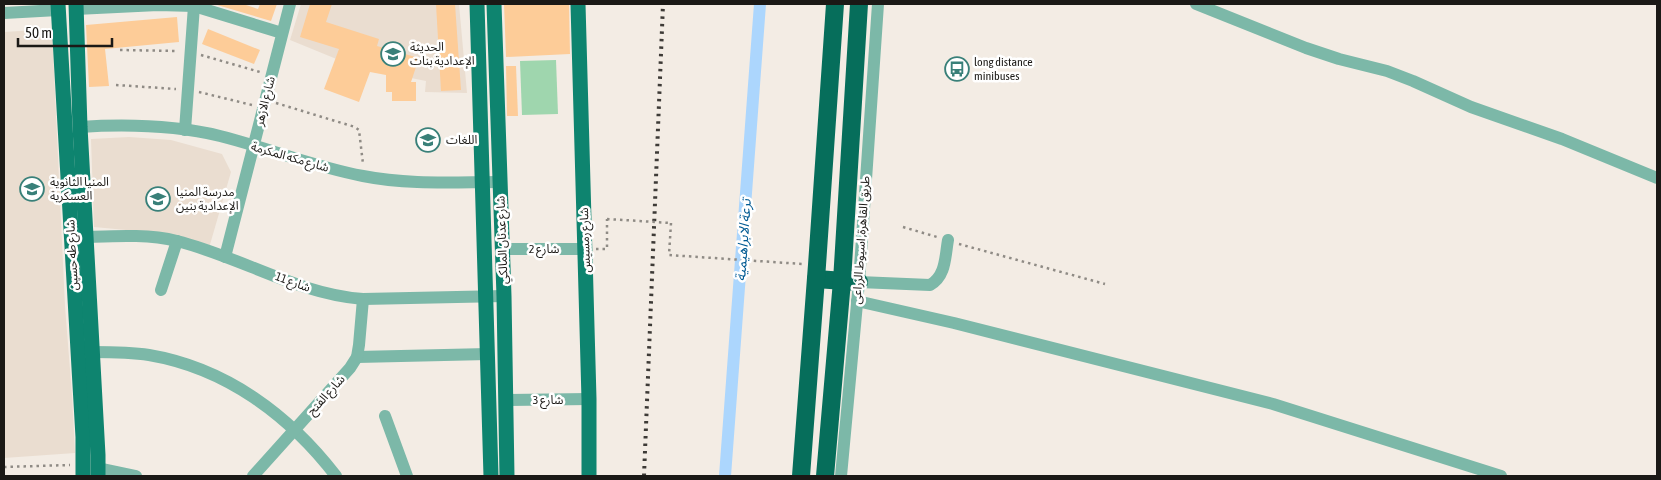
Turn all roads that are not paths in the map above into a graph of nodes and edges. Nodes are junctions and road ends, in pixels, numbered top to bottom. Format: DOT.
graph roads {
  1 [pos="290,4"];
  2 [pos="477,4"];
  3 [pos="494,4"];
  4 [pos="578,4"];
  5 [pos="835,4"];
  6 [pos="859,4"];
  7 [pos="878,4"];
  8 [pos="1196,4"];
  9 [pos="76,6"];
  10 [pos="194,6"];
  11 [pos="58,7"];
  12 [pos="4,14"];
  13 [pos="282,33"];
  14 [pos="80,127"];
  15 [pos="185,130"];
  16 [pos="253,146"];
  17 [pos="1657,178"];
  18 [pos="482,182"];
  19 [pos="500,182"];
  20 [pos="86,237"];
  21 [pos="948,240"];
  22 [pos="177,241"];
  23 [pos="502,249"];
  24 [pos="585,249"];
  25 [pos="225,257"];
  26 [pos="816,279"];
  27 [pos="850,282"];
  28 [pos="161,290"];
  29 [pos="487,296"];
  30 [pos="504,296"];
  31 [pos="363,299"];
  32 [pos="857,301"];
  33 [pos="92,352"];
  34 [pos="488,354"];
  35 [pos="357,357"];
  36 [pos="589,399"];
  37 [pos="506,400"];
  38 [pos="385,416"];
  39 [pos="294,430"];
  40 [pos="83,470"];
  41 [pos="98,472"];
  42 [pos="136,476"];
  43 [pos="254,476"];
  44 [pos="336,476"];
  45 [pos="407,476"];
  46 [pos="491,476"];
  47 [pos="507,476"];
  48 [pos="589,476"];
  49 [pos="801,476"];
  50 [pos="825,476"];
  51 [pos="841,476"];
  52 [pos="1501,476"];
  1 -- 13 [label="street, شارع الازهر"];
  2 -- 18 [label="main road, شارع عدنان المالكي"];
  3 -- 19 [label="main road, شارع عدنان المالكي"];
  4 -- 24 [label="main road, شارع رمسيس"];
  5 -- 26 [label="highway"];
  6 -- 27 [label="highway, طريق القاهرة, اسيوط الزراعى"];
  7 -- 27 [label="street, طريق القاهرة, اسيوط الزراعى"];
  8 -- 17 [label="street"];
  9 -- 10 [label="street"];
  9 -- 14 [label="main road, شارع طه حسين"];
  10 -- 13 [label="street"];
  10 -- 15 [label="street"];
  11 -- 12 [label="street"];
  11 -- 40 [label="main road, شارع طه حسين"];
  13 -- 16 [label="street, شارع الازهر"];
  14 -- 15 [label="street, شارع مكه المكرمة"];
  14 -- 20 [label="main road, شارع طه حسين"];
  15 -- 16 [label="street, شارع مكه المكرمة"];
  16 -- 18 [label="street, شارع مكه المكرمة"];
  16 -- 25 [label="street, شارع الازهر"];
  18 -- 19 [label="street, شارع مكه المكرمة"];
  18 -- 29 [label="main road, شارع عدنان المالكي"];
  19 -- 23 [label="main road, شارع عدنان المالكي"];
  20 -- 22 [label="street, شارع 11"];
  20 -- 33 [label="main road, شارع طه حسين"];
  21 -- 27 [label="street"];
  22 -- 25 [label="street, شارع 11"];
  22 -- 28 [label="street"];
  23 -- 24 [label="street, شارع 2"];
  23 -- 30 [label="main road, شارع عدنان المالكي"];
  24 -- 36 [label="main road, شارع رمسيس"];
  25 -- 31 [label="street, شارع 11"];
  26 -- 27 [label="highway"];
  26 -- 49 [label="highway"];
  27 -- 32 [label="street, طريق القاهرة, اسيوط الزراعى"];
  27 -- 50 [label="highway, طريق القاهرة, اسيوط الزراعى"];
  29 -- 30 [label="street, شارع 11"];
  29 -- 31 [label="street, شارع 11"];
  29 -- 34 [label="main road, شارع عدنان المالكي"];
  30 -- 37 [label="main road, شارع عدنان المالكي"];
  31 -- 35 [label="street"];
  32 -- 51 [label="street, طريق القاهرة, اسيوط الزراعى"];
  32 -- 52 [label="street"];
  33 -- 39 [label="street"];
  33 -- 41 [label="main road, شارع طه حسين"];
  34 -- 35 [label="street"];
  34 -- 46 [label="main road, شارع عدنان المالكي"];
  35 -- 39 [label="street, شارع الفتح"];
  36 -- 37 [label="street, شارع 3"];
  36 -- 48 [label="main road, شارع رمسيس"];
  37 -- 47 [label="main road, شارع عدنان المالكي"];
  38 -- 45 [label="street"];
  39 -- 43 [label="street, شارع الفتح"];
  39 -- 44 [label="street"];
  41 -- 42 [label="street"];
}
